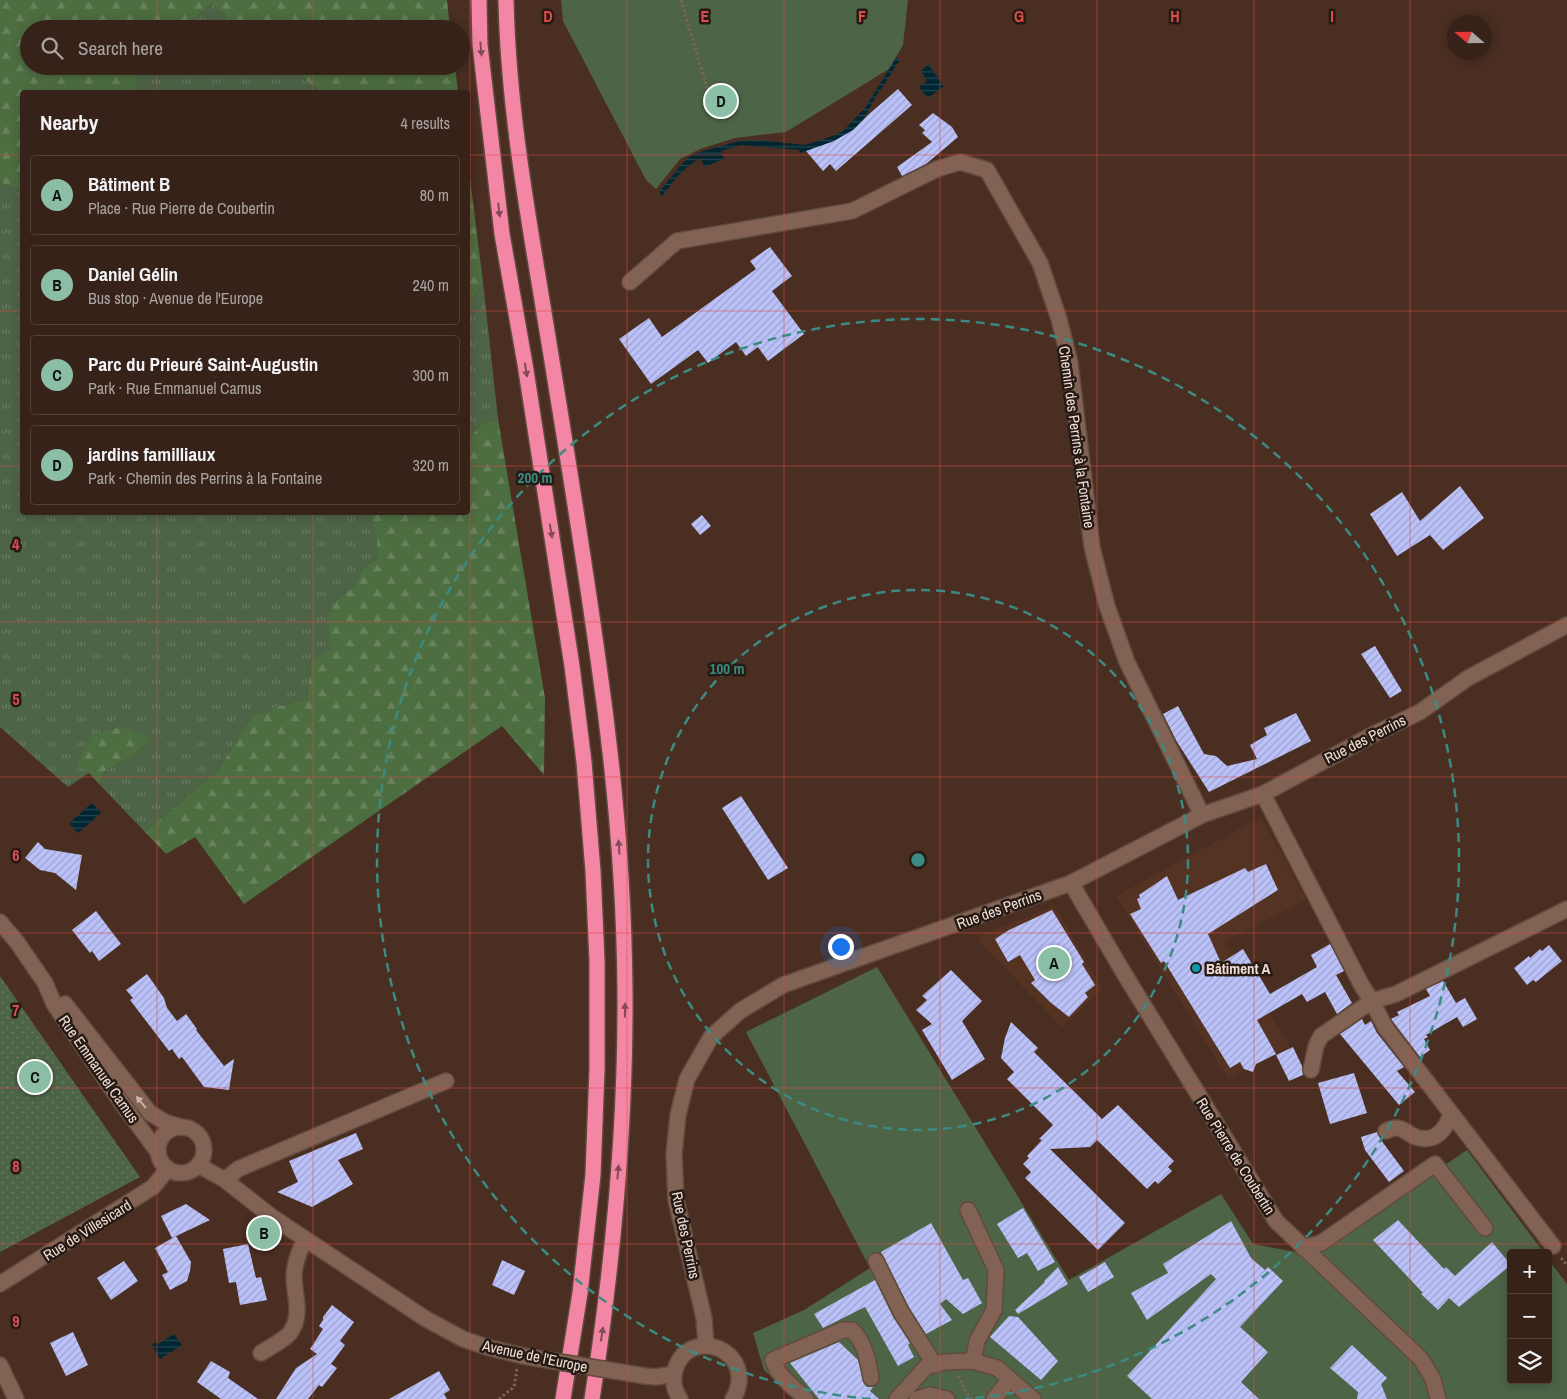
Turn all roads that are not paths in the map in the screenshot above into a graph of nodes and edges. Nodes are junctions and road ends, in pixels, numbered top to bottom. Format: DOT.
graph roads {
  1 [pos="479,0"];
  2 [pos="506,0"];
  3 [pos="630,282"];
  4 [pos="1567,625"];
  5 [pos="1263,794"];
  6 [pos="1202,816"];
  7 [pos="1071,883"];
  8 [pos="1567,909"];
  9 [pos="0,922"];
  10 [pos="45,983"];
  11 [pos="1372,1001"];
  12 [pos="1311,1070"];
  13 [pos="446,1081"];
  14 [pos="1451,1114"];
  15 [pos="181,1127"];
  16 [pos="1386,1131"];
  17 [pos="158,1152"];
  18 [pos="198,1166"];
  19 [pos="168,1170"];
  20 [pos="225,1180"];
  21 [pos="968,1210"];
  22 [pos="1485,1228"];
  23 [pos="305,1239"];
  24 [pos="1553,1246"];
  25 [pos="1303,1248"];
  26 [pos="876,1261"];
  27 [pos="0,1284"];
  28 [pos="706,1345"];
  29 [pos="261,1353"];
  30 [pos="965,1361"];
  31 [pos="935,1364"];
  32 [pos="0,1365"];
  33 [pos="674,1374"];
  34 [pos="871,1378"];
  35 [pos="1010,1379"];
  36 [pos="16,1399"];
  37 [pos="563,1399"];
  38 [pos="592,1399"];
  39 [pos="680,1399"];
  40 [pos="733,1399"];
  41 [pos="806,1399"];
  42 [pos="897,1399"];
  43 [pos="917,1399"];
  44 [pos="947,1399"];
  45 [pos="994,1399"];
  46 [pos="1033,1399"];
  47 [pos="1438,1399"];
  1 -- 37 [label="highway, one-way"];
  38 -- 2 [label="highway, one-way"];
  3 -- 6 [label="street, Chemin des Perrins à la Fontaine"];
  4 -- 5 [label="street, Rue des Perrins"];
  5 -- 6 [label="street, Rue des Perrins"];
  5 -- 11 [label="street"];
  6 -- 7 [label="street, Rue des Perrins"];
  7 -- 25 [label="street, Rue Pierre de Coubertin"];
  7 -- 28 [label="street, Rue des Perrins"];
  8 -- 11 [label="street"];
  9 -- 10 [label="street, Rue Emmanuel Camus"];
  15 -- 10 [label="street, Rue Emmanuel Camus, one-way"];
  10 -- 17 [label="street, Rue Emmanuel Camus"];
  11 -- 12 [label="street"];
  11 -- 14 [label="street"];
  13 -- 20 [label="street"];
  14 -- 16 [label="street"];
  14 -- 24 [label="street"];
  15 -- 17 [label="street"];
  15 -- 18 [label="street"];
  17 -- 19 [label="street"];
  18 -- 19 [label="street"];
  18 -- 20 [label="street, Avenue de l'Europe"];
  19 -- 27 [label="street, Rue de Villesicard"];
  20 -- 23 [label="street, Avenue de l'Europe"];
  21 -- 30 [label="street"];
  22 -- 25 [label="street"];
  23 -- 29 [label="street"];
  23 -- 33 [label="street, Avenue de l'Europe, bridge"];
  25 -- 47 [label="street, Rue Pierre de Coubertin"];
  26 -- 31 [label="street"];
  28 -- 33 [label="street"];
  28 -- 40 [label="street"];
  30 -- 31 [label="street"];
  30 -- 35 [label="street"];
  31 -- 42 [label="street"];
  32 -- 36 [label="street"];
  33 -- 39 [label="street"];
  34 -- 41 [label="street"];
  35 -- 45 [label="street"];
  35 -- 46 [label="street"];
  43 -- 44 [label="street"];
}
